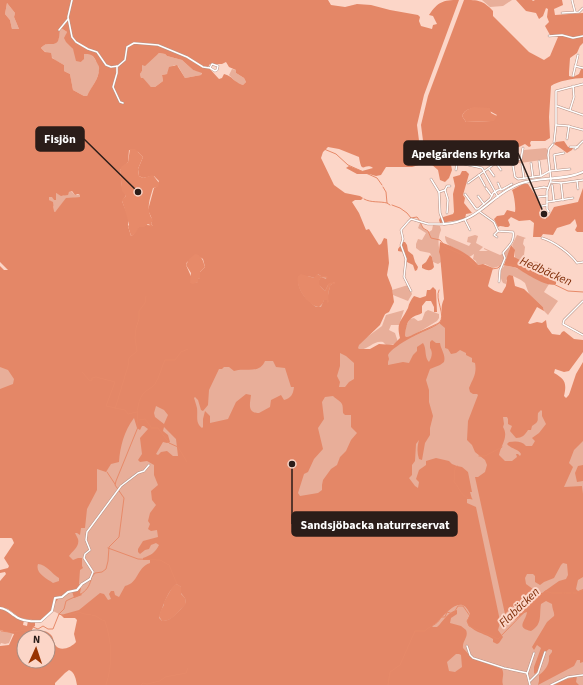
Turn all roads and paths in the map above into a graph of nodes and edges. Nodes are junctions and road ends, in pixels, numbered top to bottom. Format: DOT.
graph roads {
  1 [pos="72,0"];
  2 [pos="572,0"];
  3 [pos="583,8"];
  4 [pos="575,12"];
  5 [pos="562,13"];
  6 [pos="68,19"];
  7 [pos="59,30"];
  8 [pos="549,36"];
  9 [pos="583,36"];
  10 [pos="578,55"];
  11 [pos="117,66"];
  12 [pos="575,66"];
  13 [pos="210,68"];
  14 [pos="583,68"];
  15 [pos="573,76"];
  16 [pos="583,84"];
  17 [pos="572,86"];
  18 [pos="123,103"];
  19 [pos="557,106"];
  20 [pos="570,110"];
  21 [pos="583,115"];
  22 [pos="556,125"];
  23 [pos="569,126"];
  24 [pos="583,130"];
  25 [pos="567,139"];
  26 [pos="583,141"];
  27 [pos="454,144"];
  28 [pos="570,147"];
  29 [pos="578,147"];
  30 [pos="523,148"];
  31 [pos="575,149"];
  32 [pos="564,153"];
  33 [pos="457,162"];
  34 [pos="539,162"];
  35 [pos="496,163"];
  36 [pos="531,163"];
  37 [pos="522,164"];
  38 [pos="513,166"];
  39 [pos="489,169"];
  40 [pos="570,169"];
  41 [pos="456,170"];
  42 [pos="501,170"];
  43 [pos="556,170"];
  44 [pos="550,171"];
  45 [pos="485,172"];
  46 [pos="583,172"];
  47 [pos="479,175"];
  48 [pos="494,176"];
  49 [pos="541,176"];
  50 [pos="533,178"];
  51 [pos="551,178"];
  52 [pos="524,179"];
  53 [pos="431,180"];
  54 [pos="583,180"];
  55 [pos="577,181"];
  56 [pos="551,182"];
  57 [pos="468,183"];
  58 [pos="498,183"];
  59 [pos="561,183"];
  60 [pos="512,184"];
  61 [pos="552,185"];
  62 [pos="450,186"];
  63 [pos="533,188"];
  64 [pos="548,188"];
  65 [pos="578,189"];
  66 [pos="445,190"];
  67 [pos="501,190"];
  68 [pos="439,192"];
  69 [pos="495,192"];
  70 [pos="465,194"];
  71 [pos="478,196"];
  72 [pos="492,196"];
  73 [pos="547,196"];
  74 [pos="498,197"];
  75 [pos="538,197"];
  76 [pos="573,198"];
  77 [pos="563,200"];
  78 [pos="547,202"];
  79 [pos="554,202"];
  80 [pos="484,204"];
  81 [pos="547,205"];
  82 [pos="542,206"];
  83 [pos="447,212"];
  84 [pos="480,212"];
  85 [pos="549,212"];
  86 [pos="465,220"];
  87 [pos="444,224"];
  88 [pos="470,230"];
  89 [pos="498,231"];
  90 [pos="497,238"];
  91 [pos="542,238"];
  92 [pos="583,262"];
  93 [pos="499,282"];
  94 [pos="411,291"];
  95 [pos="583,301"];
  96 [pos="583,335"];
  97 [pos="149,465"];
  98 [pos="90,579"];
  99 [pos="0,608"];
  100 [pos="467,646"];
  101 [pos="545,652"];
  102 [pos="534,653"];
  103 [pos="527,674"];
  104 [pos="583,675"];
  105 [pos="529,682"];
  106 [pos="530,685"];
  107 [pos="551,685"];
  1 -- 6 [label="street"];
  2 -- 4 [label="street"];
  3 -- 4 [label="street"];
  4 -- 5 [label="street"];
  6 -- 7 [label="street"];
  6 -- 11 [label="street"];
  8 -- 9 [label="street"];
  10 -- 12 [label="street"];
  11 -- 13 [label="street"];
  11 -- 18 [label="street"];
  12 -- 14 [label="street"];
  12 -- 15 [label="street"];
  16 -- 17 [label="street"];
  17 -- 19 [label="street"];
  17 -- 20 [label="street"];
  19 -- 20 [label="street"];
  19 -- 22 [label="street"];
  20 -- 21 [label="street"];
  22 -- 23 [label="street"];
  22 -- 44 [label="street"];
  23 -- 24 [label="street"];
  23 -- 25 [label="street"];
  26 -- 29 [label="street"];
  27 -- 33 [label="street"];
  28 -- 29 [label="street"];
  29 -- 31 [label="street"];
  30 -- 35 [label="street"];
  32 -- 43 [label="street"];
  33 -- 41 [label="street"];
  33 -- 45 [label="street"];
  34 -- 49 [label="street"];
  35 -- 39 [label="street"];
  35 -- 42 [label="street"];
  36 -- 50 [label="street"];
  37 -- 52 [label="street"];
  38 -- 52 [label="street"];
  39 -- 45 [label="street"];
  39 -- 48 [label="street"];
  40 -- 43 [label="street"];
  43 -- 44 [label="street"];
  44 -- 49 [label="street"];
  44 -- 51 [label="street"];
  45 -- 47 [label="street"];
  45 -- 69 [label="street"];
  46 -- 51 [label="street"];
  47 -- 57 [label="street"];
  47 -- 72 [label="street"];
  49 -- 50 [label="street"];
  50 -- 52 [label="street"];
  51 -- 56 [label="street"];
  51 -- 74 [label="street"];
  53 -- 68 [label="street"];
  54 -- 55 [label="street"];
  55 -- 59 [label="street"];
  55 -- 65 [label="street"];
  56 -- 59 [label="street"];
  56 -- 64 [label="street"];
  58 -- 67 [label="street"];
  59 -- 77 [label="street"];
  60 -- 67 [label="street"];
  61 -- 79 [label="street"];
  62 -- 66 [label="street"];
  63 -- 64 [label="street"];
  64 -- 73 [label="street"];
  66 -- 68 [label="street"];
  66 -- 83 [label="street"];
  67 -- 69 [label="street"];
  68 -- 87 [label="street"];
  69 -- 72 [label="street"];
  69 -- 74 [label="street"];
  70 -- 80 [label="street"];
  71 -- 80 [label="street"];
  72 -- 80 [label="street"];
  73 -- 75 [label="street"];
  73 -- 78 [label="street"];
  74 -- 84 [label="street"];
  76 -- 77 [label="street"];
  77 -- 79 [label="street"];
  78 -- 79 [label="street"];
  78 -- 81 [label="street"];
  81 -- 82 [label="street"];
  81 -- 85 [label="street"];
  84 -- 86 [label="street"];
  84 -- 89 [label="street"];
  86 -- 87 [label="street"];
  86 -- 88 [label="street"];
  87 -- 94 [label="street"];
  89 -- 90 [label="street"];
  89 -- 93 [label="street"];
  91 -- 92 [label="street"];
  95 -- 96 [label="street"];
  97 -- 98 [label="street"];
  98 -- 99 [label="street"];
  100 -- 103 [label="street"];
  101 -- 105 [label="street"];
  102 -- 103 [label="street"];
  103 -- 105 [label="street"];
  104 -- 107 [label="street"];
  105 -- 106 [label="street"];
}
